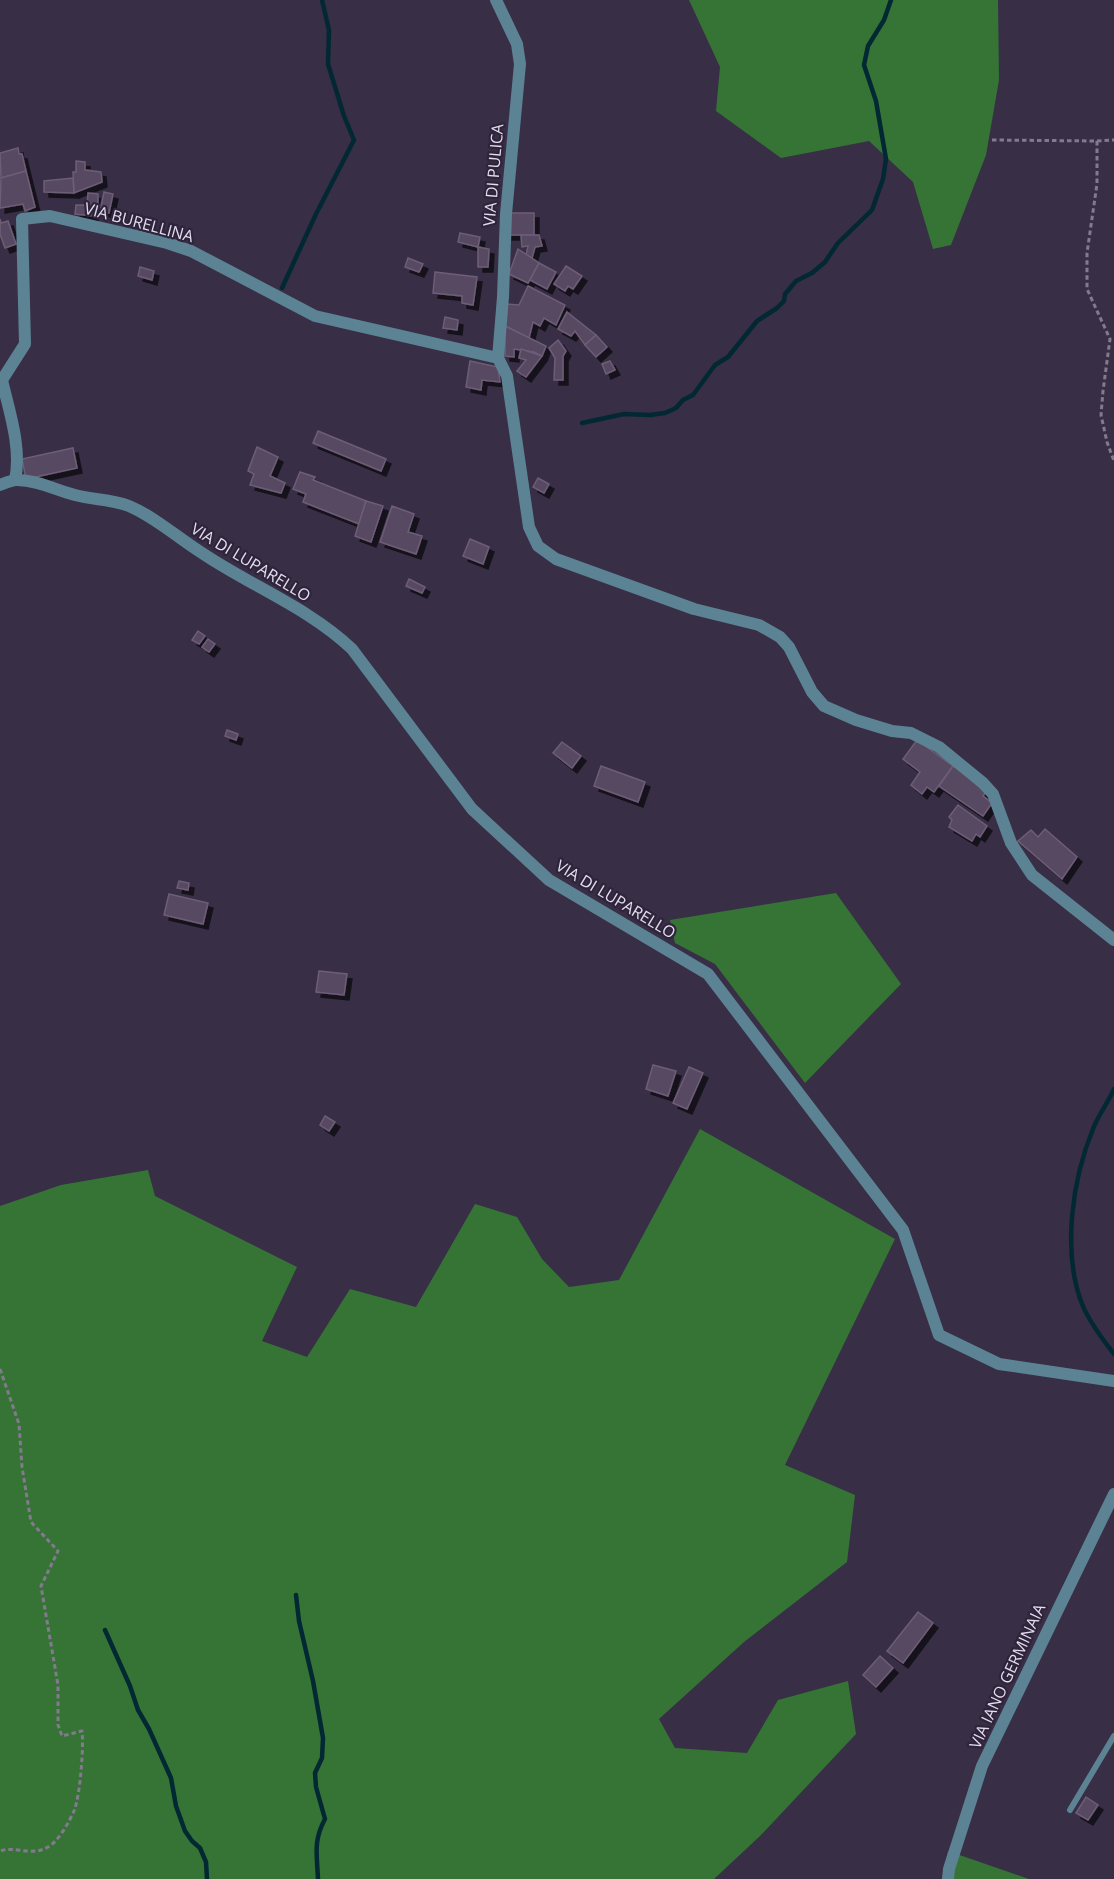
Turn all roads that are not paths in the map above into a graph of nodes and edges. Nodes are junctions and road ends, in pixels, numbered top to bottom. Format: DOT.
graph roads {
  1 [pos="496,0"];
  2 [pos="498,358"];
  3 [pos="15,480"];
  4 [pos="0,485"];
  5 [pos="1114,940"];
  6 [pos="1114,1381"];
  7 [pos="1114,1494"];
  8 [pos="1114,1736"];
  9 [pos="1071,1810"];
  10 [pos="948,1879"];
  1 -- 2 [label="street, VIA DI PULICA"];
  2 -- 3 [label="street, VIA BURELLINA"];
  2 -- 5 [label="street"];
  3 -- 4 [label="street, VIA DI LUPARELLO"];
  3 -- 6 [label="street, VIA DI LUPARELLO"];
  7 -- 10 [label="street, VIA IANO GERMINAIA"];
  8 -- 9 [label="lane"];
}
